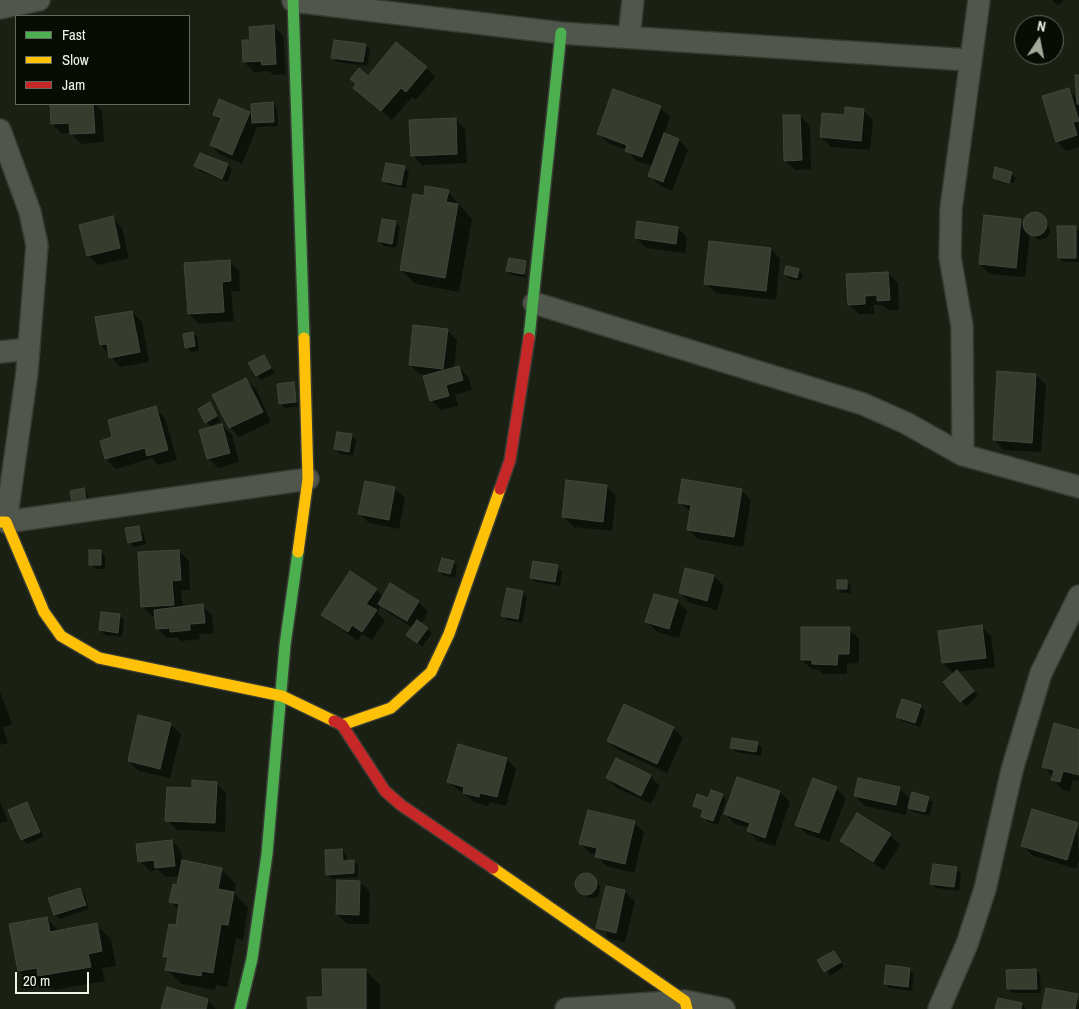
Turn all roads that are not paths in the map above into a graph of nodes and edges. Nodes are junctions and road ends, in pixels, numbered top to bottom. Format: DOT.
graph roads {
  1 [pos="39,0"];
  2 [pos="633,0"];
  3 [pos="979,0"];
  4 [pos="293,1"];
  5 [pos="0,8"];
  6 [pos="561,33"];
  7 [pos="629,38"];
  8 [pos="970,60"];
  9 [pos="0,130"];
  10 [pos="534,302"];
  11 [pos="29,349"];
  12 [pos="0,352"];
  13 [pos="963,455"];
  14 [pos="308,479"];
  15 [pos="1079,487"];
  16 [pos="3,522"];
  17 [pos="1079,596"];
  18 [pos="282,696"];
  19 [pos="342,725"];
  20 [pos="686,1005"];
  21 [pos="240,1009"];
  22 [pos="566,1009"];
  23 [pos="724,1009"];
  24 [pos="940,1009"];
  1 -- 5 [label="street"];
  2 -- 7 [label="street"];
  3 -- 8 [label="street"];
  4 -- 6 [label="street"];
  4 -- 14 [label="street"];
  6 -- 7 [label="street"];
  6 -- 10 [label="street"];
  7 -- 8 [label="street"];
  8 -- 13 [label="street"];
  9 -- 11 [label="street"];
  10 -- 13 [label="street"];
  10 -- 19 [label="street"];
  11 -- 12 [label="street"];
  11 -- 16 [label="street"];
  13 -- 15 [label="street"];
  14 -- 16 [label="street"];
  14 -- 18 [label="street"];
  16 -- 18 [label="street"];
  17 -- 24 [label="street"];
  18 -- 19 [label="street"];
  18 -- 21 [label="street"];
  19 -- 20 [label="street"];
  20 -- 22 [label="street"];
  20 -- 23 [label="street"];
}
